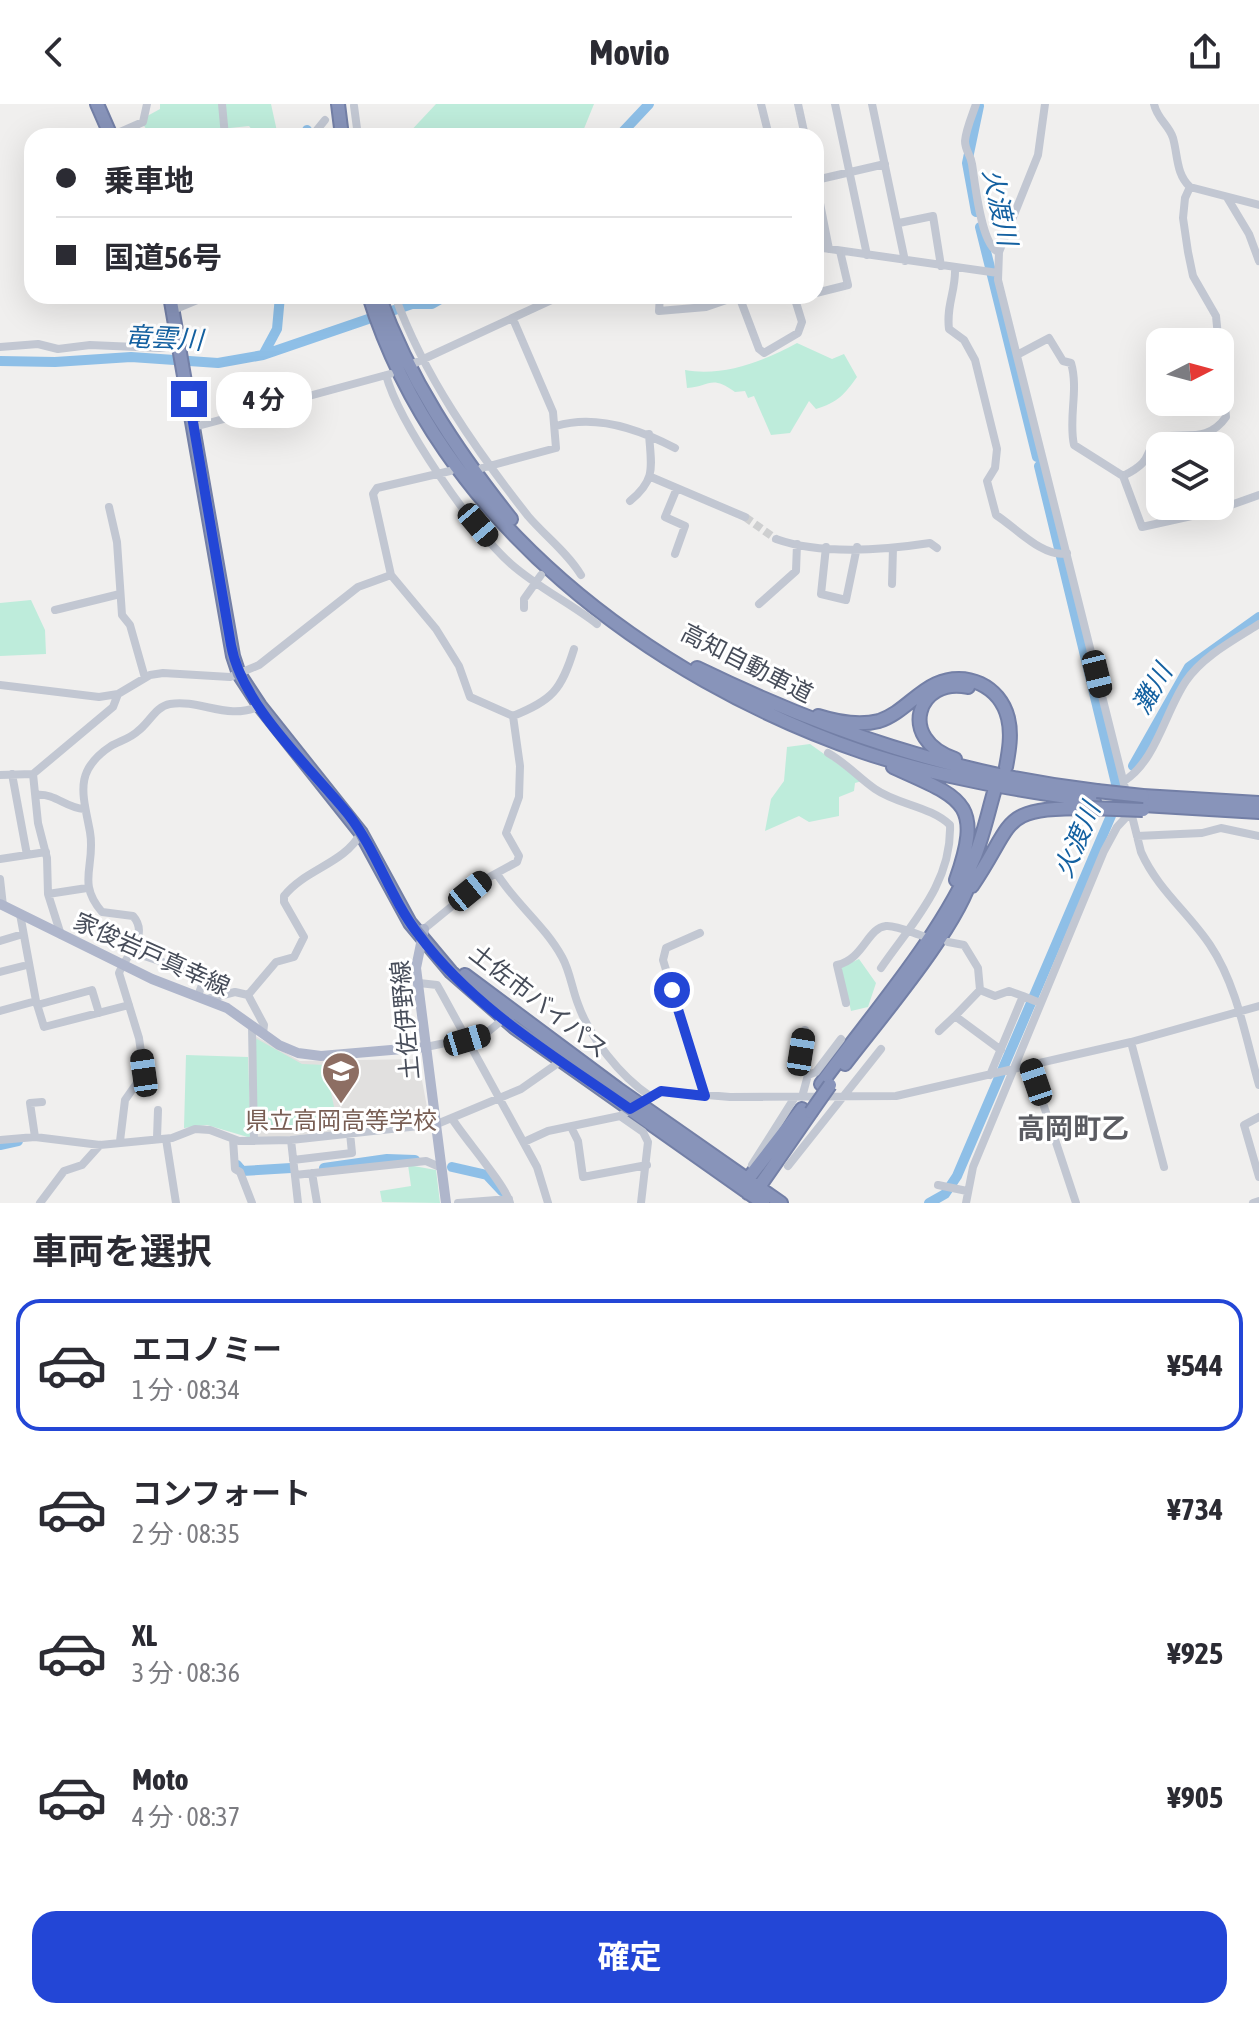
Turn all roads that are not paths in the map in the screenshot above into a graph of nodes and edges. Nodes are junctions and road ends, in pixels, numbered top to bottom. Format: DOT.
graph roads {
  1 [pos="97,104"];
  2 [pos="147,104"];
  3 [pos="222,104"];
  4 [pos="761,104"];
  5 [pos="798,104"];
  6 [pos="835,104"];
  7 [pos="872,104"];
  8 [pos="976,104"];
  9 [pos="1045,104"];
  10 [pos="1154,104"];
  11 [pos="354,105"];
  12 [pos="339,106"];
  13 [pos="325,120"];
  14 [pos="108,128"];
  15 [pos="129,128"];
  16 [pos="224,128"];
  17 [pos="318,128"];
  18 [pos="337,128"];
  19 [pos="341,128"];
  20 [pos="357,128"];
  21 [pos="767,128"];
  22 [pos="803,128"];
  23 [pos="885,164"];
  24 [pos="850,171"];
  25 [pos="824,179"];
  26 [pos="1190,187"];
  27 [pos="1228,198"];
  28 [pos="1259,205"];
  29 [pos="824,223"];
  30 [pos="899,223"];
  31 [pos="824,248"];
  32 [pos="829,249"];
  33 [pos="840,251"];
  34 [pos="999,252"];
  35 [pos="867,255"];
  36 [pos="905,261"];
  37 [pos="1259,261"];
  38 [pos="941,266"];
  39 [pos="955,268"];
  40 [pos="993,273"];
  41 [pos="824,291"];
  42 [pos="172,304"];
  43 [pos="188,304"];
  44 [pos="376,304"];
  45 [pos="398,304"];
  46 [pos="544,304"];
  47 [pos="659,304"];
  48 [pos="715,304"];
  49 [pos="741,304"];
  50 [pos="798,304"];
  51 [pos="173,310"];
  52 [pos="513,319"];
  53 [pos="386,328"];
  54 [pos="0,347"];
  55 [pos="180,348"];
  56 [pos="1017,355"];
  57 [pos="419,361"];
  58 [pos="556,426"];
  59 [pos="194,427"];
  60 [pos="649,434"];
  61 [pos="675,448"];
  62 [pos="487,468"];
  63 [pos="450,471"];
  64 [pos="439,473"];
  65 [pos="1123,476"];
  66 [pos="651,477"];
  67 [pos="677,488"];
  68 [pos="1259,495"];
  69 [pos="630,501"];
  70 [pos="109,507"];
  71 [pos="745,517"];
  72 [pos="776,539"];
  73 [pos="797,544"];
  74 [pos="826,547"];
  75 [pos="857,547"];
  76 [pos="893,548"];
  77 [pos="937,548"];
  78 [pos="675,554"];
  79 [pos="1062,554"];
  80 [pos="391,575"];
  81 [pos="581,575"];
  82 [pos="539,578"];
  83 [pos="892,584"];
  84 [pos="120,594"];
  85 [pos="759,604"];
  86 [pos="524,608"];
  87 [pos="55,610"];
  88 [pos="597,624"];
  89 [pos="1259,624"];
  90 [pos="574,649"];
  91 [pos="696,667"];
  92 [pos="239,674"];
  93 [pos="145,678"];
  94 [pos="0,685"];
  95 [pos="118,694"];
  96 [pos="260,706"];
  97 [pos="513,716"];
  98 [pos="865,752"];
  99 [pos="828,753"];
  100 [pos="1006,771"];
  101 [pos="12,774"];
  102 [pos="33,774"];
  103 [pos="0,775"];
  104 [pos="1124,781"];
  105 [pos="36,795"];
  106 [pos="1093,800"];
  107 [pos="1259,803"];
  108 [pos="1140,805"];
  109 [pos="84,809"];
  110 [pos="1259,812"];
  111 [pos="361,833"];
  112 [pos="1137,836"];
  113 [pos="1259,836"];
  114 [pos="46,852"];
  115 [pos="27,855"];
  116 [pos="0,859"];
  117 [pos="497,874"];
  118 [pos="0,879"];
  119 [pos="87,888"];
  120 [pos="968,892"];
  121 [pos="48,894"];
  122 [pos="949,902"];
  123 [pos="2,905"];
  124 [pos="20,914"];
  125 [pos="906,931"];
  126 [pos="700,933"];
  127 [pos="23,934"];
  128 [pos="422,934"];
  129 [pos="61,935"];
  130 [pos="923,936"];
  131 [pos="0,941"];
  132 [pos="948,942"];
  133 [pos="132,952"];
  134 [pos="23,966"];
  135 [pos="122,966"];
  136 [pos="881,968"];
  137 [pos="0,972"];
  138 [pos="216,973"];
  139 [pos="205,976"];
  140 [pos="419,983"];
  141 [pos="980,990"];
  142 [pos="248,995"];
  143 [pos="1025,996"];
  144 [pos="203,997"];
  145 [pos="1039,1002"];
  146 [pos="36,1003"];
  147 [pos="846,1003"];
  148 [pos="129,1005"];
  149 [pos="1259,1006"];
  150 [pos="0,1011"];
  151 [pos="99,1013"];
  152 [pos="1238,1013"];
  153 [pos="507,1015"];
  154 [pos="955,1016"];
  155 [pos="252,1026"];
  156 [pos="805,1030"];
  157 [pos="939,1031"];
  158 [pos="263,1033"];
  159 [pos="841,1039"];
  160 [pos="467,1040"];
  161 [pos="1131,1042"];
  162 [pos="426,1047"];
  163 [pos="881,1049"];
  164 [pos="1001,1050"];
  165 [pos="561,1061"];
  166 [pos="1031,1067"];
  167 [pos="1011,1071"];
  168 [pos="808,1075"];
  169 [pos="992,1075"];
  170 [pos="825,1084"];
  171 [pos="1259,1085"];
  172 [pos="650,1096"];
  173 [pos="705,1096"];
  174 [pos="500,1098"];
  175 [pos="843,1098"];
  176 [pos="42,1102"];
  177 [pos="803,1104"];
  178 [pos="158,1110"];
  179 [pos="629,1110"];
  180 [pos="1259,1117"];
  181 [pos="453,1120"];
  182 [pos="437,1124"];
  183 [pos="571,1127"];
  184 [pos="350,1133"];
  185 [pos="35,1137"];
  186 [pos="162,1138"];
  187 [pos="233,1139"];
  188 [pos="0,1140"];
  189 [pos="291,1140"];
  190 [pos="120,1141"];
  191 [pos="254,1141"];
  192 [pos="524,1142"];
  193 [pos="100,1145"];
  194 [pos="293,1160"];
  195 [pos="353,1161"];
  196 [pos="647,1165"];
  197 [pos="752,1165"];
  198 [pos="788,1166"];
  199 [pos="1164,1167"];
  200 [pos="442,1168"];
  201 [pos="312,1173"];
  202 [pos="295,1175"];
  203 [pos="1259,1177"];
  204 [pos="748,1179"];
  205 [pos="938,1185"];
  206 [pos="963,1191"];
  207 [pos="760,1198"];
  208 [pos="509,1201"];
  209 [pos="1259,1201"];
  210 [pos="40,1203"];
  211 [pos="176,1203"];
  212 [pos="252,1203"];
  213 [pos="298,1203"];
  214 [pos="317,1203"];
  215 [pos="446,1203"];
  216 [pos="458,1203"];
  217 [pos="548,1203"];
  218 [pos="641,1203"];
  219 [pos="966,1203"];
  220 [pos="1076,1203"];
  221 [pos="1253,1203"];
  1 -- 14 [label="highway"];
  2 -- 15 [label="street"];
  3 -- 16 [label="street"];
  4 -- 21 [label="street"];
  5 -- 22 [label="street"];
  6 -- 24 [label="street"];
  7 -- 23 [label="street"];
  8 -- 34 [label="street"];
  9 -- 34 [label="street"];
  10 -- 26 [label="street"];
  11 -- 12 [label="street"];
  11 -- 20 [label="street"];
  12 -- 18 [label="highway"];
  12 -- 19 [label="highway"];
  13 -- 17 [label="street"];
  23 -- 24 [label="street"];
  23 -- 30 [label="street"];
  24 -- 25 [label="street"];
  24 -- 35 [label="street"];
  26 -- 27 [label="street"];
  26 -- 65 [label="street"];
  27 -- 28 [label="street"];
  27 -- 37 [label="street"];
  29 -- 32 [label="street"];
  30 -- 36 [label="street"];
  30 -- 38 [label="street"];
  31 -- 32 [label="street"];
  32 -- 33 [label="street"];
  33 -- 35 [label="street"];
  33 -- 41 [label="street"];
  34 -- 40 [label="street"];
  35 -- 36 [label="street"];
  36 -- 38 [label="street"];
  38 -- 39 [label="street"];
  39 -- 40 [label="street"];
  39 -- 79 [label="street"];
  40 -- 56 [label="street"];
  42 -- 51 [label="highway, 土佐市バイパス"];
  43 -- 51 [label="street"];
  44 -- 53 [label="highway, 高知自動車道"];
  45 -- 57 [label="street"];
  46 -- 52 [label="street"];
  47 -- 48 [label="street"];
  49 -- 50 [label="street"];
  51 -- 55 [label="highway, 土佐市バイパス"];
  52 -- 57 [label="street"];
  52 -- 58 [label="street"];
  53 -- 91 [label="highway, 高知自動車道"];
  53 -- 98 [label="highway, 高知自動車道"];
  54 -- 55 [label="street"];
  55 -- 59 [label="highway, 土佐市バイパス"];
  56 -- 65 [label="street"];
  56 -- 79 [label="street"];
  57 -- 62 [label="street"];
  58 -- 60 [label="street"];
  58 -- 62 [label="street"];
  59 -- 64 [label="street"];
  59 -- 92 [label="highway, 土佐市バイパス"];
  60 -- 61 [label="street"];
  60 -- 66 [label="street"];
  62 -- 81 [label="street"];
  63 -- 64 [label="street"];
  64 -- 80 [label="street"];
  64 -- 82 [label="street"];
  65 -- 68 [label="street"];
  66 -- 67 [label="street"];
  66 -- 69 [label="street"];
  67 -- 71 [label="street"];
  67 -- 78 [label="street"];
  70 -- 84 [label="street"];
  72 -- 73 [label="street"];
  73 -- 74 [label="street"];
  73 -- 85 [label="street"];
  74 -- 75 [label="street"];
  74 -- 75 [label="street"];
  75 -- 76 [label="street"];
  76 -- 77 [label="street"];
  76 -- 83 [label="street"];
  79 -- 104 [label="street"];
  80 -- 92 [label="street"];
  80 -- 97 [label="street"];
  82 -- 86 [label="street"];
  82 -- 88 [label="street"];
  84 -- 87 [label="street"];
  84 -- 93 [label="street"];
  89 -- 104 [label="street"];
  90 -- 97 [label="street"];
  91 -- 100 [label="highway, 高知自動車道"];
  91 -- 100 [label="highway"];
  92 -- 93 [label="street"];
  92 -- 96 [label="highway, 土佐市バイパス"];
  93 -- 95 [label="street"];
  94 -- 95 [label="street"];
  95 -- 102 [label="street"];
  96 -- 109 [label="street"];
  96 -- 111 [label="highway, 土佐市バイパス"];
  97 -- 117 [label="street"];
  98 -- 106 [label="highway, 高知自動車道"];
  98 -- 122 [label="highway"];
  99 -- 125 [label="street"];
  100 -- 100 [label="highway"];
  100 -- 106 [label="highway, 高知自動車道"];
  101 -- 102 [label="street"];
  101 -- 103 [label="street"];
  101 -- 115 [label="street"];
  102 -- 105 [label="street"];
  104 -- 108 [label="street"];
  105 -- 109 [label="street"];
  105 -- 114 [label="street"];
  106 -- 108 [label="highway, 高知自動車道, bridge"];
  106 -- 120 [label="highway"];
  107 -- 108 [label="highway, 高知自動車道"];
  108 -- 110 [label="highway"];
  108 -- 112 [label="street"];
  108 -- 145 [label="street"];
  109 -- 119 [label="street"];
  111 -- 128 [label="highway, 土佐市バイパス"];
  111 -- 142 [label="street"];
  112 -- 113 [label="street"];
  112 -- 152 [label="street"];
  114 -- 115 [label="street"];
  114 -- 121 [label="street"];
  115 -- 116 [label="street"];
  117 -- 128 [label="street"];
  117 -- 172 [label="street"];
  118 -- 123 [label="street"];
  119 -- 121 [label="street"];
  119 -- 133 [label="street"];
  120 -- 122 [label="highway"];
  120 -- 170 [label="highway"];
  121 -- 129 [label="street"];
  122 -- 170 [label="highway"];
  123 -- 124 [label="main road, 家俊岩戸真幸線"];
  124 -- 127 [label="street"];
  124 -- 129 [label="main road, 家俊岩戸真幸線"];
  125 -- 130 [label="street"];
  125 -- 136 [label="street"];
  125 -- 147 [label="street"];
  126 -- 173 [label="street"];
  127 -- 131 [label="street"];
  127 -- 146 [label="street"];
  128 -- 140 [label="main road, 土佐伊野線"];
  128 -- 153 [label="highway, 土佐市バイパス"];
  129 -- 135 [label="main road, 家俊岩戸真幸線"];
  132 -- 141 [label="street"];
  133 -- 135 [label="street"];
  133 -- 139 [label="street"];
  134 -- 137 [label="street"];
  135 -- 144 [label="main road, 家俊岩戸真幸線"];
  135 -- 148 [label="street"];
  138 -- 139 [label="street"];
  139 -- 144 [label="street"];
  140 -- 160 [label="street"];
  140 -- 162 [label="main road, 土佐伊野線"];
  141 -- 143 [label="street"];
  141 -- 154 [label="street"];
  142 -- 144 [label="street"];
  142 -- 158 [label="street"];
  143 -- 145 [label="street"];
  143 -- 164 [label="street"];
  144 -- 155 [label="main road, 家俊岩戸真幸線"];
  145 -- 167 [label="street"];
  146 -- 150 [label="street"];
  146 -- 151 [label="street"];
  146 -- 151 [label="street"];
  148 -- 151 [label="street"];
  148 -- 190 [label="street"];
  149 -- 152 [label="street"];
  152 -- 161 [label="street"];
  152 -- 171 [label="street"];
  153 -- 160 [label="street"];
  153 -- 165 [label="highway, 土佐市バイパス"];
  153 -- 179 [label="highway, 土佐市バイパス"];
  154 -- 157 [label="street"];
  154 -- 164 [label="street"];
  155 -- 158 [label="main road, 家俊岩戸真幸線"];
  155 -- 191 [label="street"];
  156 -- 168 [label="street"];
  158 -- 162 [label="main road, 家俊岩戸真幸線"];
  159 -- 168 [label="street"];
  160 -- 162 [label="street"];
  160 -- 174 [label="street"];
  161 -- 166 [label="street"];
  161 -- 199 [label="street"];
  162 -- 182 [label="main road, 土佐伊野線"];
  163 -- 175 [label="street"];
  164 -- 169 [label="street"];
  165 -- 174 [label="street"];
  165 -- 179 [label="highway, 土佐市バイパス"];
  166 -- 167 [label="street"];
  166 -- 220 [label="street"];
  167 -- 169 [label="street"];
  167 -- 206 [label="street"];
  168 -- 177 [label="street"];
  169 -- 175 [label="street"];
  170 -- 177 [label="highway, bridge"];
  172 -- 173 [label="street"];
  172 -- 179 [label="street"];
  173 -- 177 [label="street"];
  174 -- 181 [label="street"];
  174 -- 192 [label="street"];
  175 -- 177 [label="street"];
  175 -- 198 [label="street"];
  176 -- 185 [label="street"];
  177 -- 197 [label="street"];
  177 -- 204 [label="highway"];
  177 -- 207 [label="highway"];
  178 -- 186 [label="street"];
  179 -- 183 [label="street"];
  179 -- 196 [label="street"];
  179 -- 204 [label="highway, 土佐市バイパス"];
  179 -- 207 [label="highway, 土佐市バイパス"];
  180 -- 203 [label="street"];
  181 -- 182 [label="street"];
  181 -- 208 [label="street"];
  182 -- 184 [label="street"];
  182 -- 200 [label="main road, 土佐伊野線"];
  183 -- 192 [label="street"];
  183 -- 196 [label="street"];
  184 -- 189 [label="street"];
  184 -- 195 [label="street"];
  185 -- 188 [label="street"];
  185 -- 193 [label="street"];
  186 -- 187 [label="street"];
  186 -- 190 [label="street"];
  186 -- 211 [label="street"];
  187 -- 191 [label="street"];
  187 -- 212 [label="street"];
  189 -- 191 [label="street"];
  189 -- 194 [label="street"];
  190 -- 193 [label="street"];
  192 -- 217 [label="street"];
  193 -- 210 [label="street"];
  194 -- 195 [label="street"];
  194 -- 202 [label="street"];
  195 -- 200 [label="street"];
  195 -- 201 [label="street"];
  196 -- 218 [label="street"];
  200 -- 215 [label="main road, 土佐伊野線"];
  201 -- 202 [label="street"];
  201 -- 214 [label="street"];
  202 -- 213 [label="street"];
  204 -- 207 [label="highway, 土佐市バイパス"];
  205 -- 206 [label="street"];
  206 -- 219 [label="street"];
  208 -- 216 [label="street"];
  209 -- 221 [label="street"];
}
